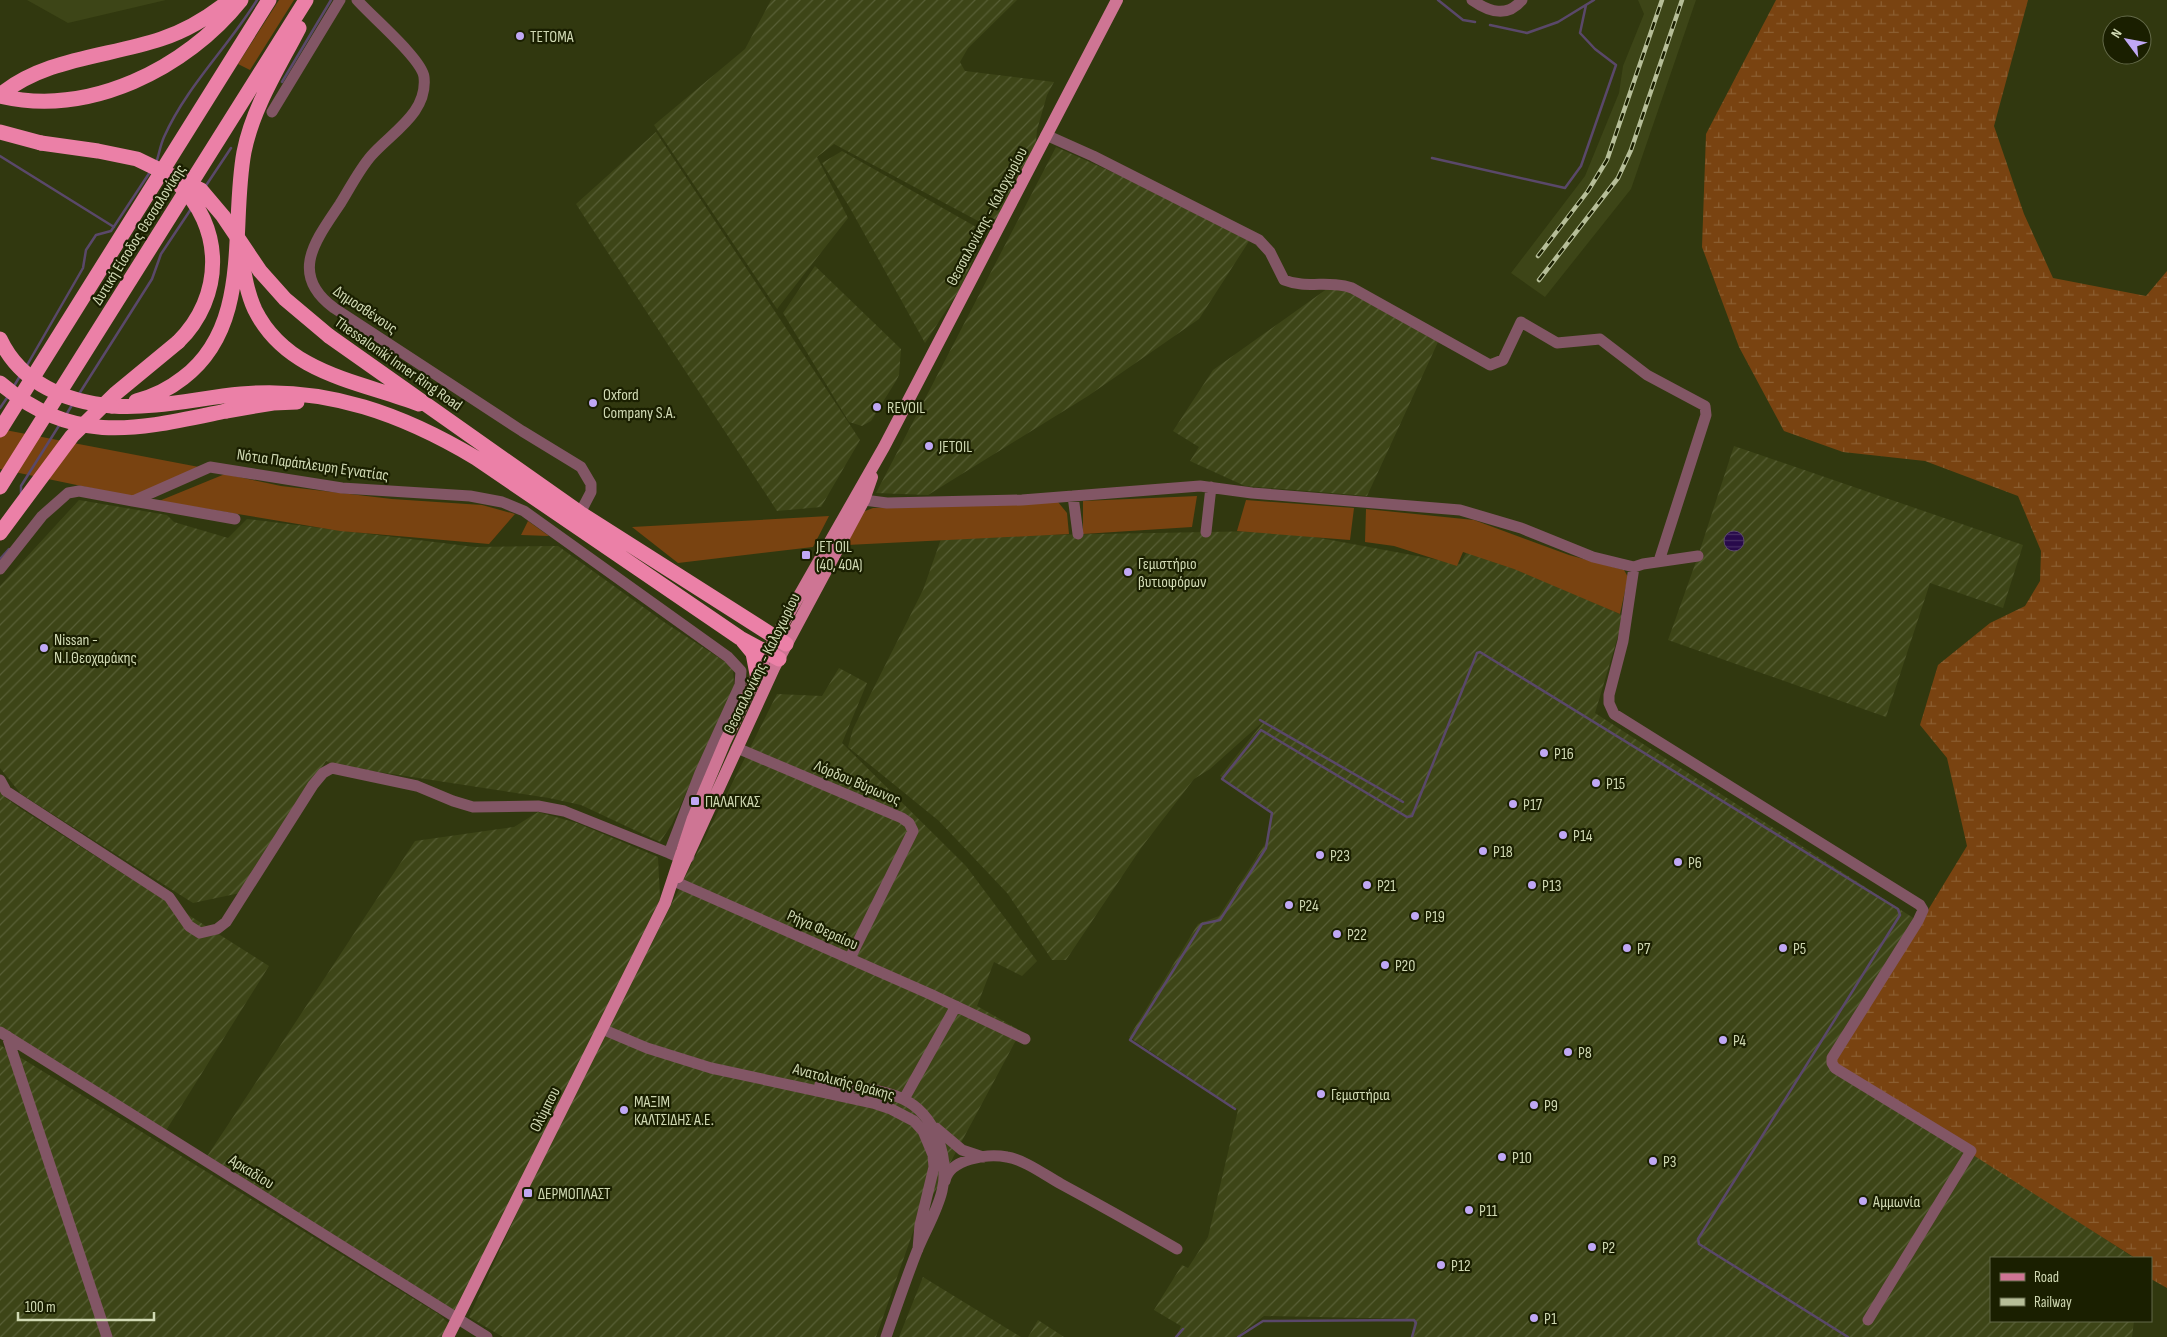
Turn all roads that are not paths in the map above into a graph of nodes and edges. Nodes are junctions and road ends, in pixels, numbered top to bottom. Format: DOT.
graph roads {
  1 [pos="230,0"];
  2 [pos="241,0"];
  3 [pos="269,0"];
  4 [pos="306,0"];
  5 [pos="313,0"];
  6 [pos="340,0"];
  7 [pos="357,0"];
  8 [pos="1117,0"];
  9 [pos="1472,0"];
  10 [pos="1522,0"];
  11 [pos="0,96"];
  12 [pos="272,112"];
  13 [pos="5,133"];
  14 [pos="1046,136"];
  15 [pos="167,174"];
  16 [pos="238,242"];
  17 [pos="0,339"];
  18 [pos="0,383"];
  19 [pos="338,401"];
  20 [pos="112,406"];
  21 [pos="449,419"];
  22 [pos="0,430"];
  23 [pos="884,446"];
  24 [pos="0,487"];
  25 [pos="1211,487"];
  26 [pos="1073,496"];
  27 [pos="133,502"];
  28 [pos="861,505"];
  29 [pos="580,513"];
  30 [pos="235,519"];
  31 [pos="1206,532"];
  32 [pos="0,533"];
  33 [pos="1078,534"];
  34 [pos="1698,556"];
  35 [pos="1659,561"];
  36 [pos="1634,568"];
  37 [pos="0,569"];
  38 [pos="740,638"];
  39 [pos="781,641"];
  40 [pos="773,656"];
  41 [pos="728,657"];
  42 [pos="757,674"];
  43 [pos="737,748"];
  44 [pos="0,780"];
  45 [pos="679,856"];
  46 [pos="676,882"];
  47 [pos="668,894"];
  48 [pos="850,958"];
  49 [pos="956,1006"];
  50 [pos="602,1029"];
  51 [pos="4,1034"];
  52 [pos="1025,1040"];
  53 [pos="778,1081"];
  54 [pos="904,1099"];
  55 [pos="931,1123"];
  56 [pos="929,1147"];
  57 [pos="963,1156"];
  58 [pos="943,1158"];
  59 [pos="934,1167"];
  60 [pos="943,1190"];
  61 [pos="918,1249"];
  62 [pos="1177,1249"];
  63 [pos="458,1318"];
  64 [pos="1868,1320"];
  65 [pos="107,1337"];
  66 [pos="448,1337"];
  67 [pos="486,1337"];
  68 [pos="886,1337"];
  1 -- 11 [label="highway"];
  2 -- 11 [label="highway"];
  3 -- 22 [label="highway, Δυτική Είσοδος Θεσσαλονίκης"];
  4 -- 24 [label="highway, Δυτική Είσοδος Θεσσαλονίκης"];
  5 -- 16 [label="highway"];
  6 -- 12 [label="street"];
  7 -- 29 [label="street, Δημοσθένους"];
  8 -- 14 [label="main road, Θεσσαλονίκης - Καλοχωρίου"];
  9 -- 10 [label="street"];
  13 -- 15 [label="highway, Thessaloniki Inner Ring Road, bridge"];
  14 -- 23 [label="main road, Θεσσαλονίκης - Καλοχωρίου"];
  14 -- 35 [label="street"];
  15 -- 21 [label="highway, Thessaloniki Inner Ring Road, bridge"];
  15 -- 32 [label="highway, bridge"];
  16 -- 20 [label="highway"];
  16 -- 21 [label="highway"];
  17 -- 20 [label="highway, bridge"];
  18 -- 19 [label="highway, bridge"];
  19 -- 20 [label="highway"];
  19 -- 38 [label="highway"];
  21 -- 29 [label="highway, Thessaloniki Inner Ring Road"];
  23 -- 28 [label="main road, Θεσσαλονίκης - Καλοχωρίου"];
  23 -- 39 [label="main road, Θεσσαλονίκης - Καλοχωρίου"];
  25 -- 26 [label="street"];
  25 -- 31 [label="street"];
  25 -- 36 [label="street"];
  26 -- 28 [label="street"];
  26 -- 33 [label="street"];
  27 -- 30 [label="street"];
  27 -- 37 [label="street"];
  27 -- 41 [label="street, Νότια Παράπλευρη Εγνατίας"];
  28 -- 39 [label="main road, Θεσσαλονίκης - Καλοχωρίου"];
  29 -- 39 [label="highway, Thessaloniki Inner Ring Road"];
  34 -- 35 [label="street"];
  35 -- 36 [label="street"];
  36 -- 64 [label="street"];
  38 -- 40 [label="highway"];
  38 -- 41 [label="street"];
  38 -- 42 [label="highway"];
  39 -- 40 [label="main road, Θεσσαλονίκης - Καλοχωρίου"];
  40 -- 42 [label="main road, Θεσσαλονίκης - Καλοχωρίου"];
  40 -- 43 [label="main road, Θεσσαλονίκης - Καλοχωρίου"];
  41 -- 45 [label="street"];
  42 -- 45 [label="main road, Θεσσαλονίκης - Καλοχωρίου"];
  43 -- 45 [label="main road, Θεσσαλονίκης - Καλοχωρίου"];
  43 -- 48 [label="street, Λόρδου Βύρωνος"];
  44 -- 45 [label="street"];
  45 -- 46 [label="main road, Θεσσαλονίκης - Καλοχωρίου"];
  45 -- 47 [label="main road"];
  46 -- 47 [label="main road, Θεσσαλονίκης - Καλοχωρίου"];
  46 -- 48 [label="street, Ρήγα Φεραίου"];
  47 -- 50 [label="main road, Ολύμπου"];
  48 -- 49 [label="street, Ρήγα Φεραίου"];
  49 -- 52 [label="street, Ρήγα Φεραίου"];
  49 -- 54 [label="street"];
  50 -- 53 [label="street, Ανατολικής Θράκης"];
  50 -- 63 [label="main road, Ολύμπου"];
  51 -- 63 [label="street, Αρκαδίου"];
  51 -- 65 [label="street"];
  53 -- 54 [label="street, Ανατολικής Θράκης"];
  53 -- 56 [label="street, Ανατολικής Θράκης"];
  54 -- 55 [label="street, Ανατολικής Θράκης"];
  55 -- 57 [label="street"];
  55 -- 58 [label="street, Ανατολικής Θράκης"];
  56 -- 58 [label="street"];
  56 -- 59 [label="street, Ανατολικής Θράκης"];
  57 -- 58 [label="street"];
  57 -- 60 [label="street"];
  57 -- 62 [label="street"];
  58 -- 59 [label="street"];
  58 -- 60 [label="street, Ανατολικής Θράκης"];
  59 -- 61 [label="street, Ανατολικής Θράκης"];
  60 -- 61 [label="street, Ανατολικής Θράκης"];
  61 -- 68 [label="street, Ανατολικής Θράκης"];
  63 -- 66 [label="main road, Ολύμπου"];
  63 -- 67 [label="street, Αρκαδίου"];
}
